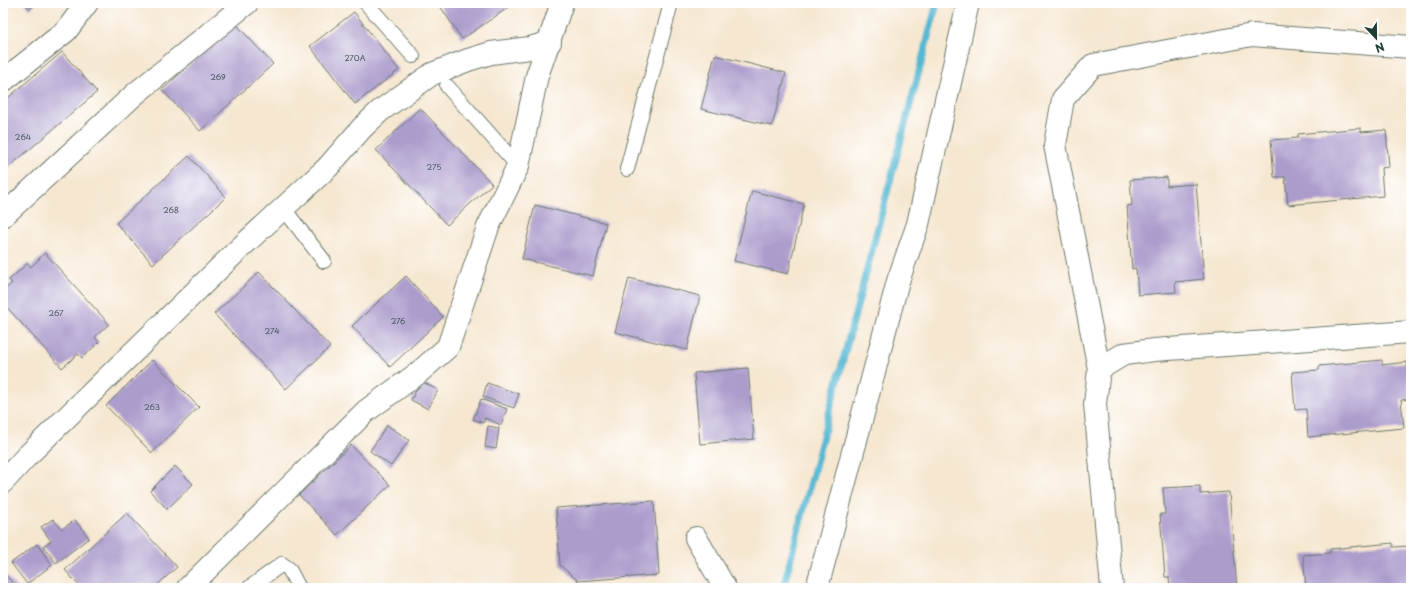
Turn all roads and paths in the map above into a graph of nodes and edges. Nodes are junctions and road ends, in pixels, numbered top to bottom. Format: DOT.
graph roads {
  1 [pos="87,3"];
  2 [pos="247,3"];
  3 [pos="366,3"];
  4 [pos="562,3"];
  5 [pos="671,3"];
  6 [pos="968,3"];
  7 [pos="550,42"];
  8 [pos="1411,47"];
  9 [pos="413,56"];
  10 [pos="3,81"];
  11 [pos="447,86"];
  12 [pos="518,166"];
  13 [pos="627,169"];
  14 [pos="284,209"];
  15 [pos="3,216"];
  16 [pos="324,261"];
  17 [pos="1411,332"];
  18 [pos="1099,369"];
  19 [pos="3,482"];
  20 [pos="696,538"];
  21 [pos="188,588"];
  22 [pos="249,588"];
  23 [pos="299,588"];
  24 [pos="725,588"];
  25 [pos="817,588"];
  26 [pos="1112,588"];
  1 -- 10 [label="street"];
  2 -- 15 [label="street"];
  3 -- 9 [label="lane"];
  4 -- 7 [label="street"];
  5 -- 13 [label="lane"];
  6 -- 25 [label="street"];
  7 -- 12 [label="street"];
  7 -- 14 [label="street"];
  8 -- 18 [label="street"];
  11 -- 12 [label="lane"];
  12 -- 21 [label="street"];
  14 -- 16 [label="lane"];
  14 -- 19 [label="street"];
  17 -- 18 [label="street"];
  18 -- 26 [label="street"];
  20 -- 24 [label="street"];
  22 -- 23 [label="lane"];
}
